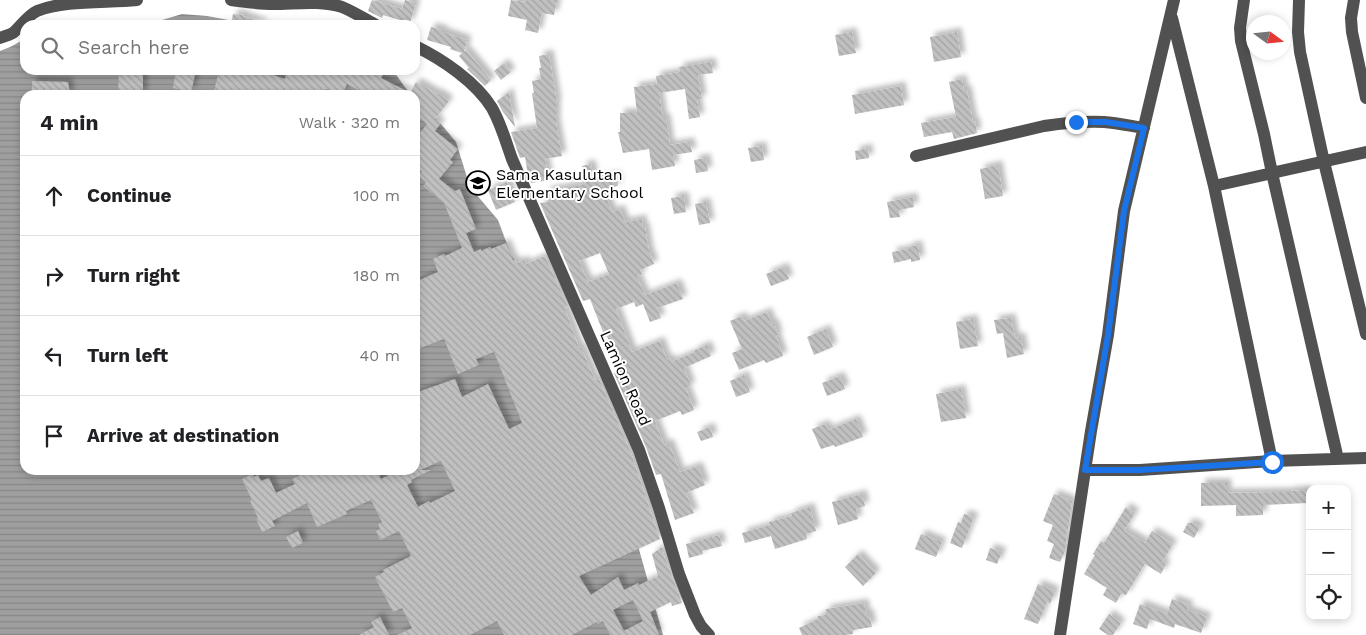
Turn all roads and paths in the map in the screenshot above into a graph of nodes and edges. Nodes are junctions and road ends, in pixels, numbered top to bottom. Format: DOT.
graph roads {
  1 [pos="137,0"];
  2 [pos="231,0"];
  3 [pos="1174,0"];
  4 [pos="1244,0"];
  5 [pos="1299,0"];
  6 [pos="1354,0"];
  7 [pos="1171,15"];
  8 [pos="25,20"];
  9 [pos="367,20"];
  10 [pos="20,25"];
  11 [pos="0,38"];
  12 [pos="420,49"];
  13 [pos="1366,98"];
  14 [pos="1144,128"];
  15 [pos="1366,152"];
  16 [pos="916,156"];
  17 [pos="1324,162"];
  18 [pos="1272,174"];
  19 [pos="1214,186"];
  20 [pos="1366,334"];
  21 [pos="1366,458"];
  22 [pos="1338,459"];
  23 [pos="1272,462"];
  24 [pos="1085,470"];
  25 [pos="709,635"];
  26 [pos="1060,635"];
  1 -- 8 [label="street"];
  2 -- 9 [label="street"];
  3 -- 7 [label="street"];
  4 -- 18 [label="street"];
  5 -- 17 [label="street"];
  6 -- 13 [label="street"];
  7 -- 14 [label="street"];
  7 -- 19 [label="street"];
  10 -- 11 [label="street"];
  12 -- 25 [label="street, Lamion Road"];
  14 -- 16 [label="street"];
  14 -- 24 [label="street"];
  15 -- 17 [label="street"];
  17 -- 18 [label="street"];
  17 -- 20 [label="street"];
  18 -- 19 [label="street"];
  18 -- 22 [label="street"];
  19 -- 23 [label="street"];
  21 -- 22 [label="street"];
  22 -- 23 [label="street"];
  23 -- 24 [label="street"];
  24 -- 26 [label="street"];
}
